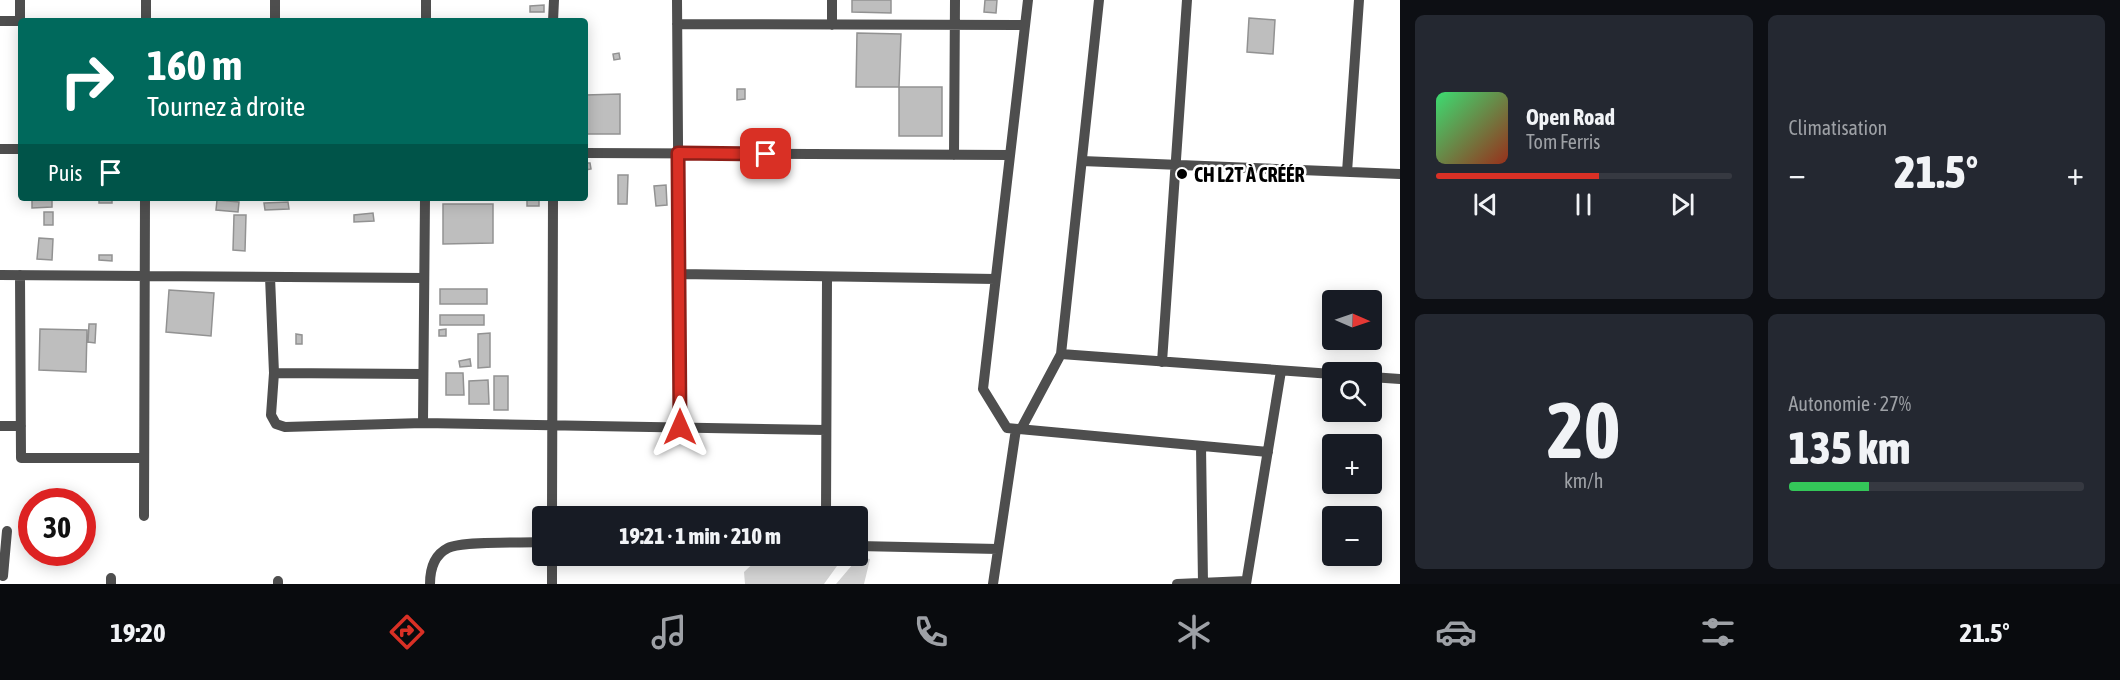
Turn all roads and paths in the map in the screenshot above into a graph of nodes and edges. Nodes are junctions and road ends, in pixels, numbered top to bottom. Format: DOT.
graph roads {
  1 [pos="20,0"];
  2 [pos="146,0"];
  3 [pos="275,0"];
  4 [pos="426,0"];
  5 [pos="554,0"];
  6 [pos="677,0"];
  7 [pos="832,0"];
  8 [pos="955,0"];
  9 [pos="1028,0"];
  10 [pos="1099,0"];
  11 [pos="1187,0"];
  12 [pos="1359,0"];
  13 [pos="20,18"];
  14 [pos="146,18"];
  15 [pos="275,18"];
  16 [pos="426,18"];
  17 [pos="554,18"];
  18 [pos="0,21"];
  19 [pos="18,21"];
  20 [pos="677,24"];
  21 [pos="832,25"];
  22 [pos="955,25"];
  23 [pos="1025,25"];
  24 [pos="0,148"];
  25 [pos="18,149"];
  26 [pos="588,153"];
  27 [pos="678,153"];
  28 [pos="954,155"];
  29 [pos="1010,155"];
  30 [pos="1082,161"];
  31 [pos="1176,165"];
  32 [pos="1347,172"];
  33 [pos="1400,174"];
  34 [pos="145,201"];
  35 [pos="425,201"];
  36 [pos="553,201"];
  37 [pos="679,274"];
  38 [pos="0,275"];
  39 [pos="20,275"];
  40 [pos="145,276"];
  41 [pos="270,277"];
  42 [pos="827,277"];
  43 [pos="424,278"];
  44 [pos="995,279"];
  45 [pos="1060,354"];
  46 [pos="1162,362"];
  47 [pos="1281,371"];
  48 [pos="274,373"];
  49 [pos="1322,373"];
  50 [pos="423,374"];
  51 [pos="1382,378"];
  52 [pos="1400,380"];
  53 [pos="423,423"];
  54 [pos="553,425"];
  55 [pos="0,426"];
  56 [pos="21,426"];
  57 [pos="680,427"];
  58 [pos="826,429"];
  59 [pos="1018,429"];
  60 [pos="1201,446"];
  61 [pos="1268,452"];
  62 [pos="144,458"];
  63 [pos="552,506"];
  64 [pos="826,506"];
  65 [pos="144,516"];
  66 [pos="7,531"];
  67 [pos="532,543"];
  68 [pos="868,546"];
  69 [pos="998,549"];
  70 [pos="552,566"];
  71 [pos="2,579"];
  72 [pos="1203,583"];
  73 [pos="1246,583"];
  74 [pos="430,584"];
  75 [pos="552,584"];
  76 [pos="993,584"];
  77 [pos="1177,584"];
  1 -- 13 [label="street"];
  2 -- 14 [label="street"];
  3 -- 15 [label="street"];
  4 -- 16 [label="street"];
  5 -- 17 [label="street"];
  6 -- 20 [label="street"];
  7 -- 21 [label="street"];
  8 -- 22 [label="street"];
  9 -- 23 [label="street"];
  10 -- 30 [label="street"];
  11 -- 31 [label="street"];
  12 -- 32 [label="street"];
  18 -- 19 [label="street"];
  20 -- 21 [label="street"];
  20 -- 27 [label="street"];
  21 -- 22 [label="street"];
  22 -- 23 [label="street"];
  22 -- 28 [label="street"];
  23 -- 29 [label="street"];
  24 -- 25 [label="street"];
  26 -- 27 [label="street"];
  27 -- 28 [label="street"];
  27 -- 37 [label="street"];
  28 -- 29 [label="street"];
  29 -- 44 [label="street"];
  30 -- 31 [label="street"];
  30 -- 45 [label="street"];
  31 -- 32 [label="street"];
  31 -- 46 [label="street"];
  32 -- 33 [label="street"];
  34 -- 40 [label="street"];
  35 -- 43 [label="street"];
  36 -- 54 [label="street"];
  37 -- 42 [label="street"];
  37 -- 57 [label="street"];
  38 -- 39 [label="street"];
  39 -- 40 [label="street"];
  39 -- 56 [label="street"];
  40 -- 41 [label="street"];
  40 -- 62 [label="street"];
  41 -- 43 [label="street"];
  41 -- 48 [label="street"];
  42 -- 44 [label="street"];
  42 -- 58 [label="street"];
  43 -- 50 [label="street"];
  44 -- 59 [label="street"];
  45 -- 46 [label="street"];
  45 -- 59 [label="street"];
  46 -- 47 [label="street"];
  47 -- 49 [label="street"];
  47 -- 61 [label="street"];
  48 -- 50 [label="street"];
  48 -- 53 [label="street"];
  50 -- 53 [label="street"];
  51 -- 52 [label="street"];
  53 -- 54 [label="street"];
  54 -- 57 [label="street"];
  54 -- 63 [label="street"];
  55 -- 56 [label="street"];
  56 -- 62 [label="street"];
  57 -- 58 [label="street"];
  58 -- 64 [label="street"];
  59 -- 60 [label="street"];
  59 -- 69 [label="street"];
  60 -- 61 [label="street"];
  60 -- 72 [label="street"];
  61 -- 73 [label="street"];
  62 -- 65 [label="street"];
  66 -- 71 [label="street"];
  67 -- 74 [label="street"];
  68 -- 69 [label="street"];
  69 -- 76 [label="street"];
  70 -- 75 [label="street"];
  72 -- 73 [label="street"];
  72 -- 77 [label="street"];
}
